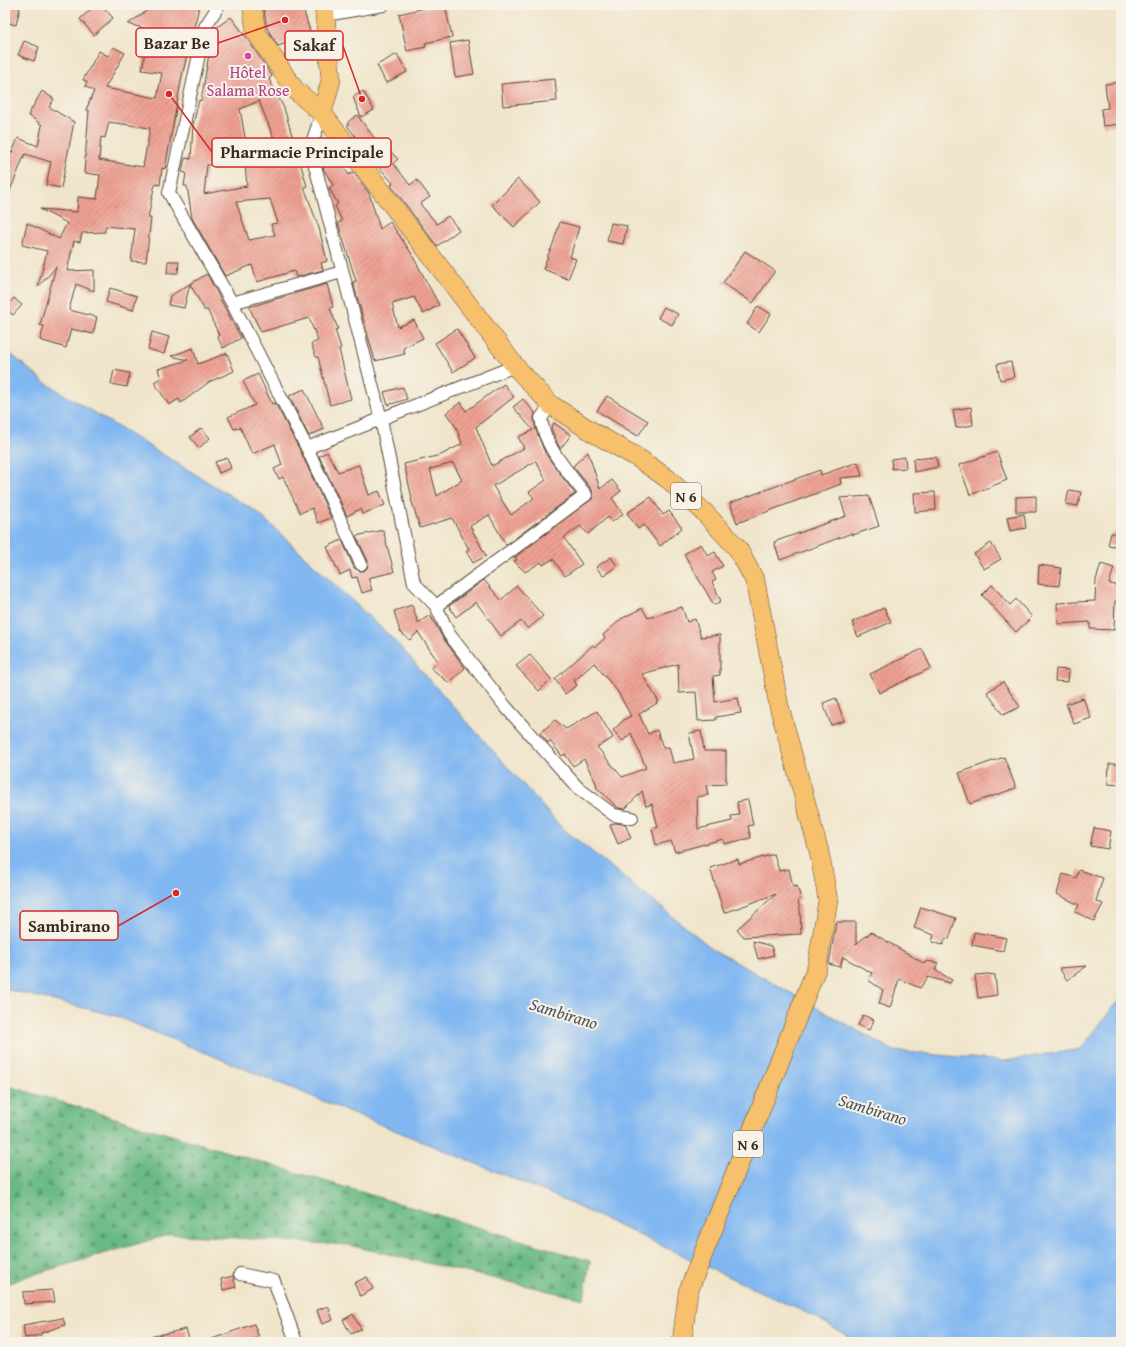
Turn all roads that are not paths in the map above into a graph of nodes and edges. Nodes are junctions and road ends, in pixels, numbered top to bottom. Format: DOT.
graph roads {
  1 [pos="219,5"];
  2 [pos="252,5"];
  3 [pos="383,5"];
  4 [pos="325,10"];
  5 [pos="322,113"];
  6 [pos="342,272"];
  7 [pos="232,303"];
  8 [pos="515,366"];
  9 [pos="550,405"];
  10 [pos="381,418"];
  11 [pos="307,448"];
  12 [pos="360,564"];
  13 [pos="436,606"];
  14 [pos="632,818"];
  15 [pos="240,1274"];
  16 [pos="295,1341"];
  17 [pos="682,1342"];
  1 -- 7 [label="street"];
  2 -- 5 [label="main road, N 6"];
  3 -- 4 [label="street"];
  4 -- 5 [label="main road"];
  5 -- 6 [label="street"];
  5 -- 8 [label="main road, N 6"];
  6 -- 7 [label="street"];
  6 -- 10 [label="street"];
  7 -- 11 [label="street"];
  8 -- 9 [label="main road, N 6"];
  8 -- 10 [label="street"];
  9 -- 13 [label="street"];
  9 -- 17 [label="main road, N 6"];
  10 -- 11 [label="street"];
  10 -- 13 [label="street"];
  11 -- 12 [label="street"];
  13 -- 14 [label="street"];
  15 -- 16 [label="street"];
}
